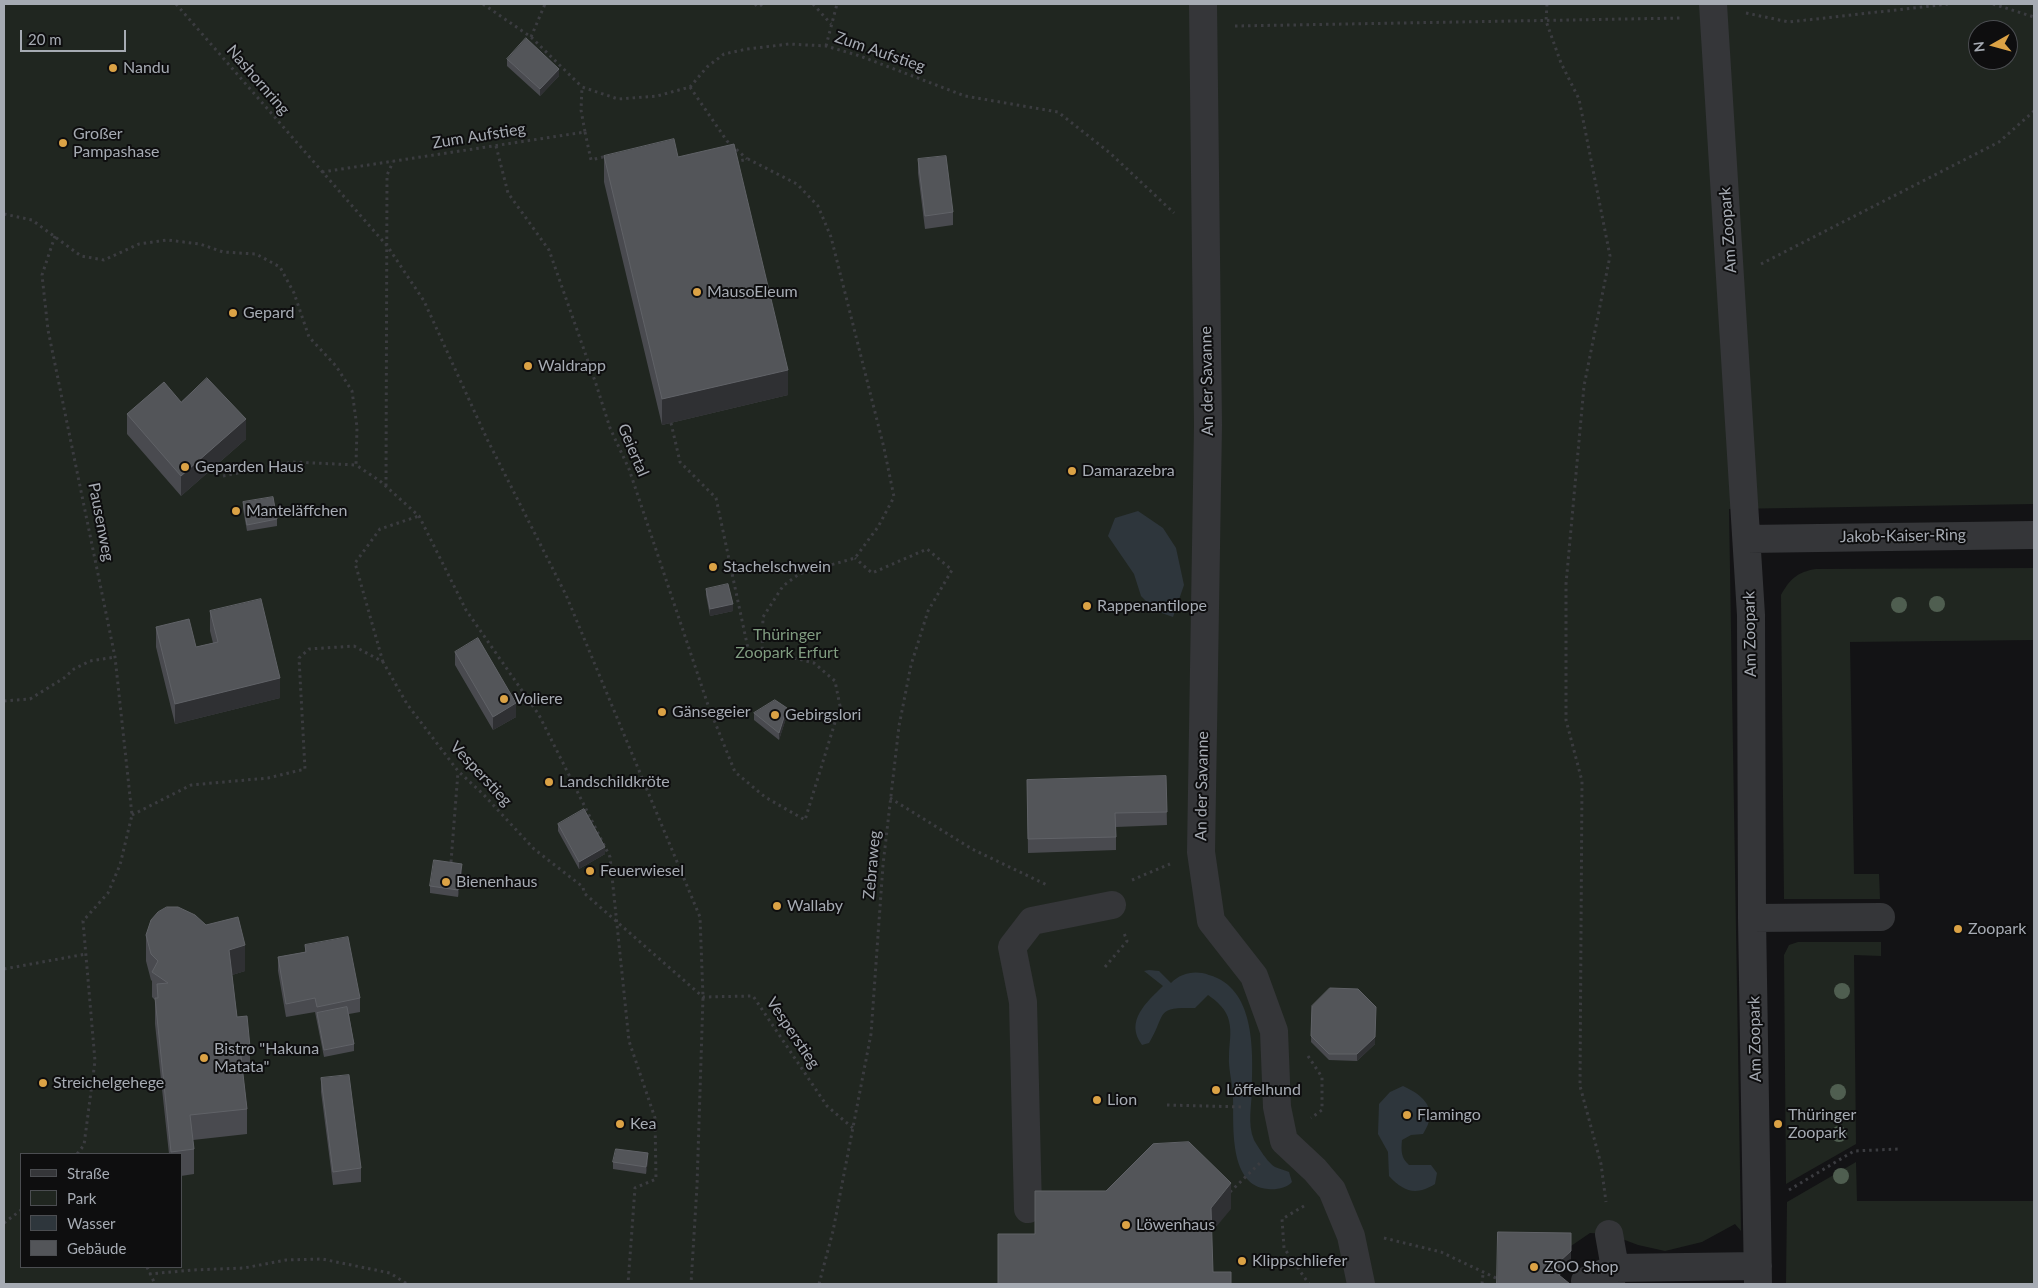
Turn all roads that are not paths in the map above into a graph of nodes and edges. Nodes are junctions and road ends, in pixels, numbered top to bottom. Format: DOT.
graph roads {
  1 [pos="1714,7"];
  2 [pos="1203,15"];
  3 [pos="2034,535"];
  4 [pos="1759,538"];
  5 [pos="1118,894"];
  6 [pos="1881,917"];
  7 [pos="1752,918"];
  8 [pos="1028,1209"];
  9 [pos="1609,1234"];
  10 [pos="1758,1275"];
  11 [pos="1731,1276"];
  12 [pos="1603,1278"];
  13 [pos="1361,1284"];
  1 -- 4 [label="street, Am Zoopark"];
  2 -- 13 [label="street, An der Savanne"];
  3 -- 4 [label="street, Jakob-Kaiser-Ring"];
  4 -- 7 [label="street, Am Zoopark"];
  5 -- 8 [label="street"];
  6 -- 7 [label="street"];
  7 -- 10 [label="street, Am Zoopark"];
  9 -- 12 [label="street, Am Zoopark"];
  10 -- 11 [label="street, Am Zoopark"];
  11 -- 12 [label="street, Am Zoopark"];
}
